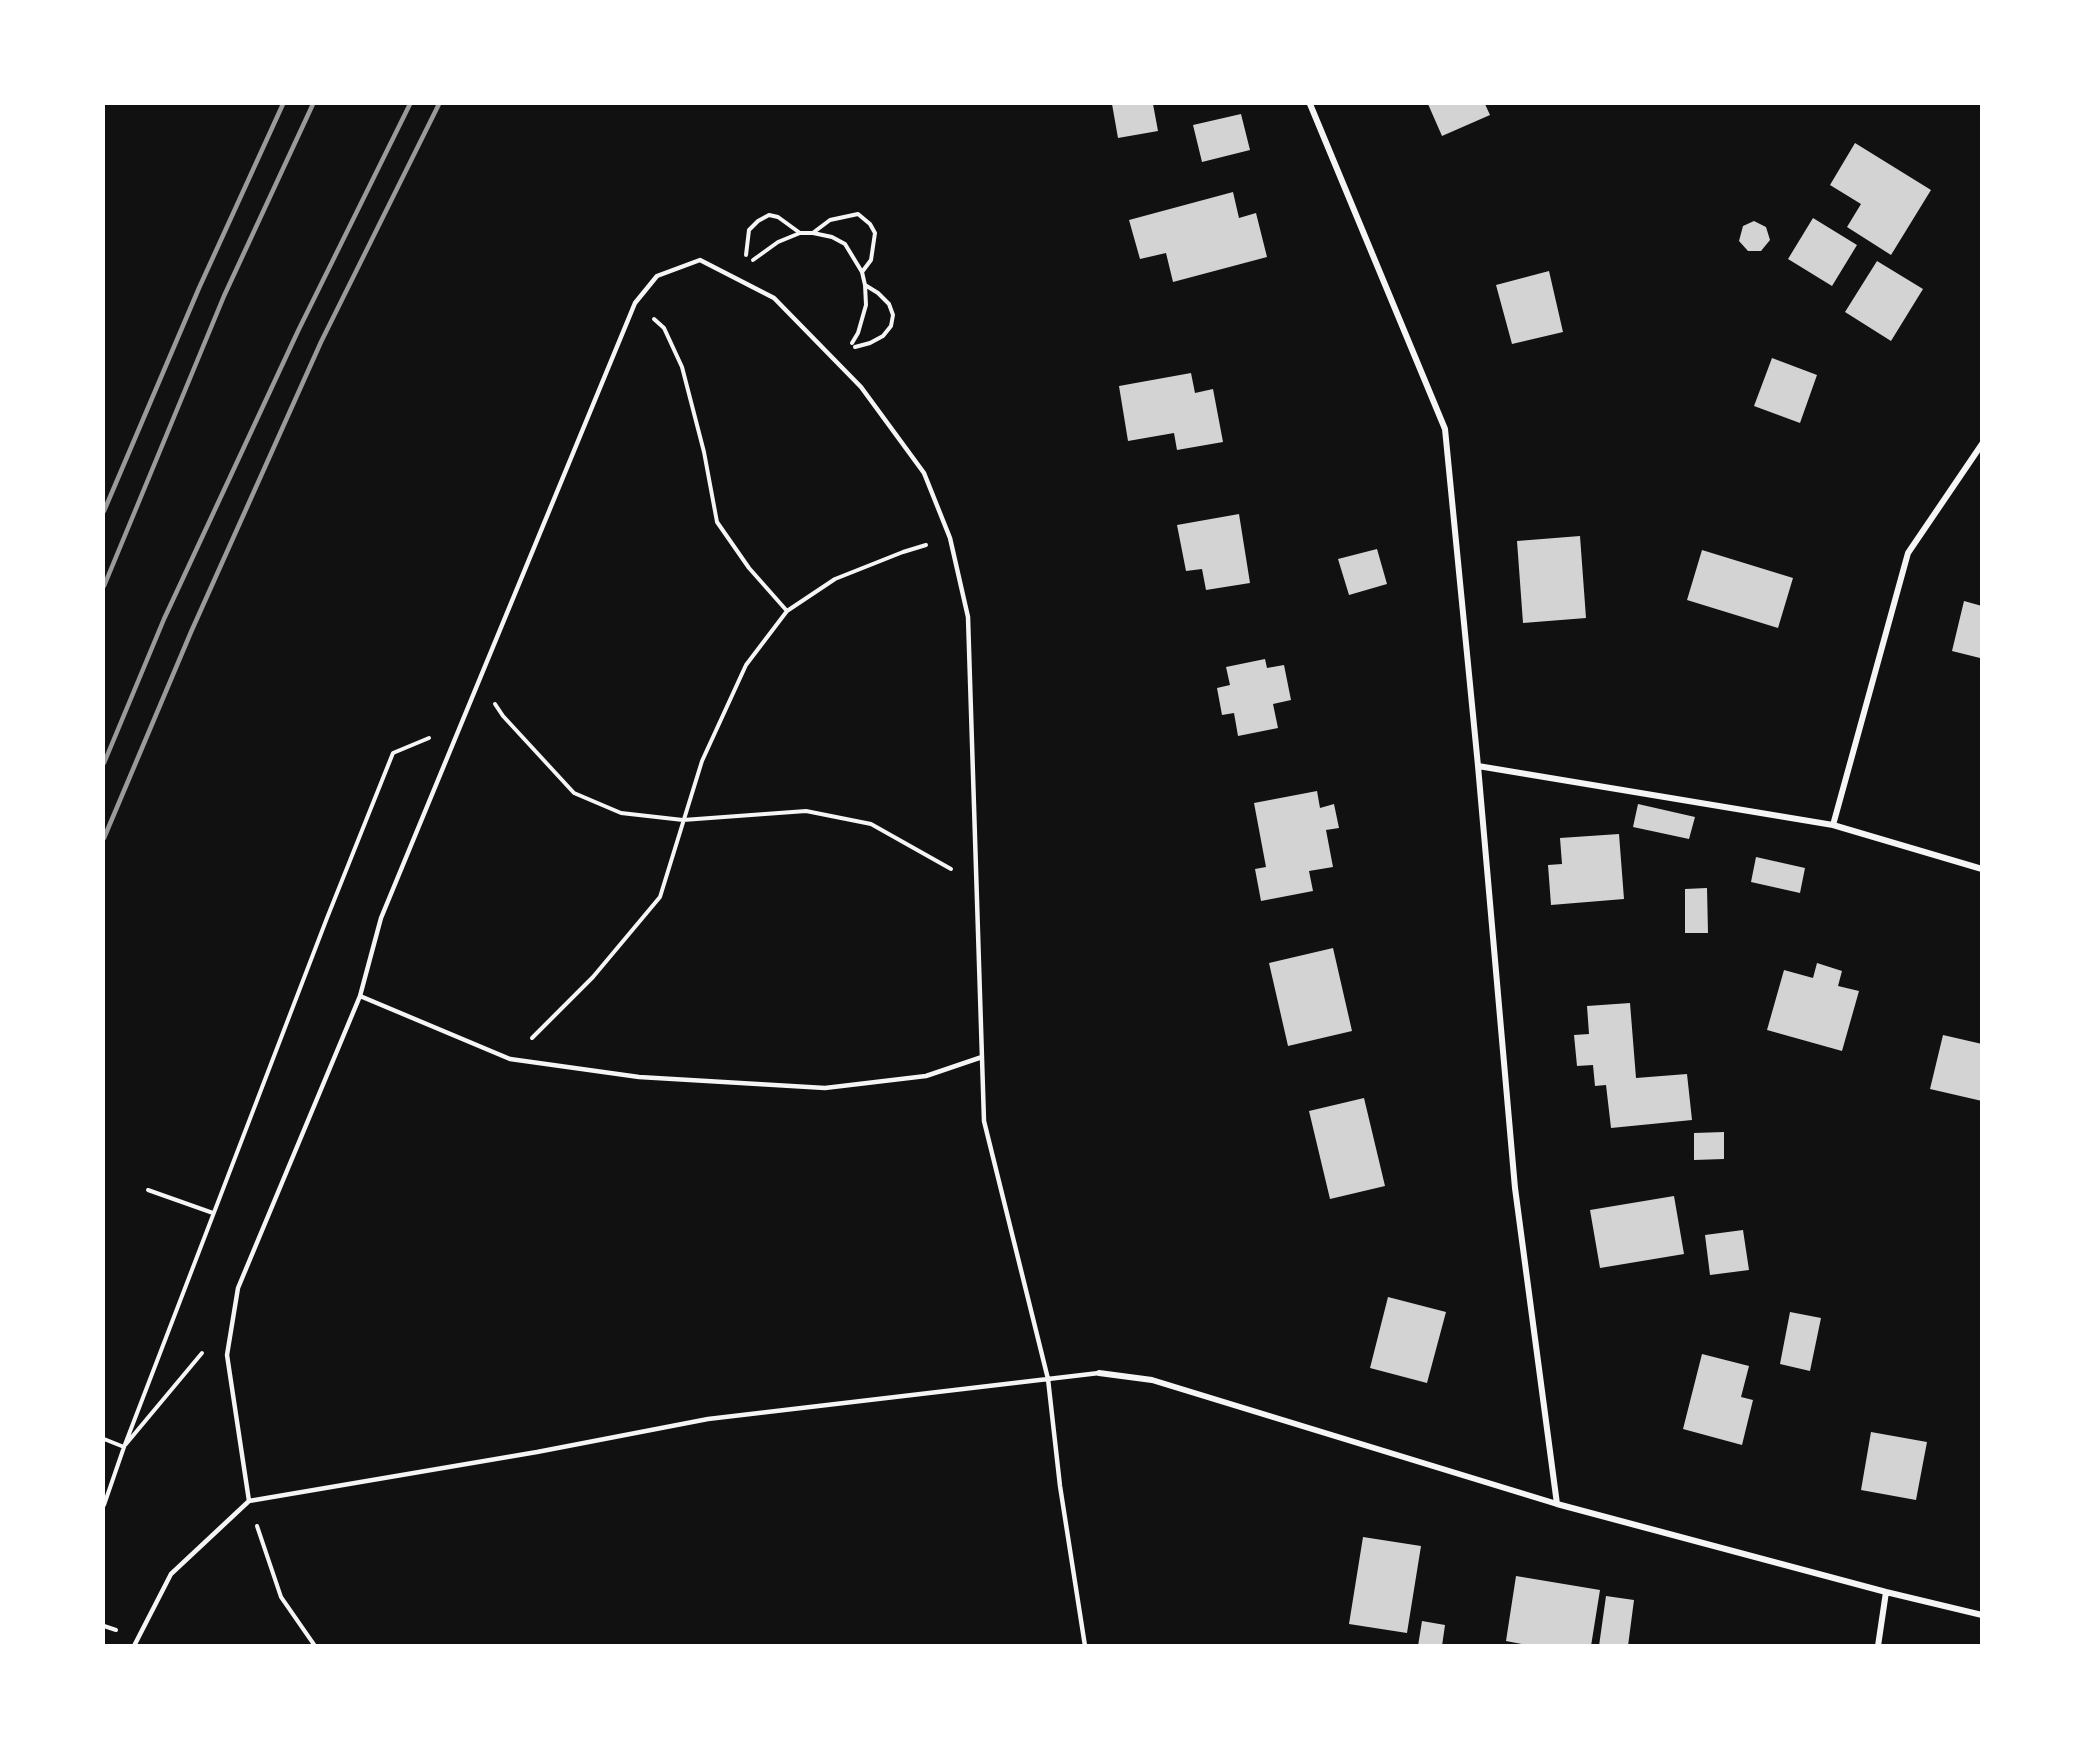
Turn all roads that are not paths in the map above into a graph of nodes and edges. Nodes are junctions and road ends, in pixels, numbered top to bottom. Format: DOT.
graph roads {
  1 [pos="1310,104"];
  2 [pos="1982,444"];
  3 [pos="1478,766"];
  4 [pos="1833,825"];
  5 [pos="1982,869"];
  6 [pos="360,996"];
  7 [pos="982,1057"];
  8 [pos="1099,1373"];
  9 [pos="1048,1379"];
  10 [pos="249,1501"];
  11 [pos="1557,1504"];
  12 [pos="1886,1592"];
  13 [pos="1982,1615"];
  14 [pos="134,1646"];
  15 [pos="1085,1646"];
  16 [pos="1878,1646"];
  1 -- 3 [label="street"];
  2 -- 4 [label="street"];
  3 -- 4 [label="street"];
  3 -- 11 [label="street"];
  4 -- 5 [label="street"];
  6 -- 7 [label="lane"];
  6 -- 7 [label="lane"];
  6 -- 10 [label="lane"];
  7 -- 9 [label="lane"];
  8 -- 9 [label="lane"];
  8 -- 11 [label="street"];
  9 -- 10 [label="lane"];
  9 -- 15 [label="lane"];
  10 -- 14 [label="lane"];
  11 -- 12 [label="street"];
  12 -- 13 [label="street"];
  12 -- 16 [label="street"];
}
